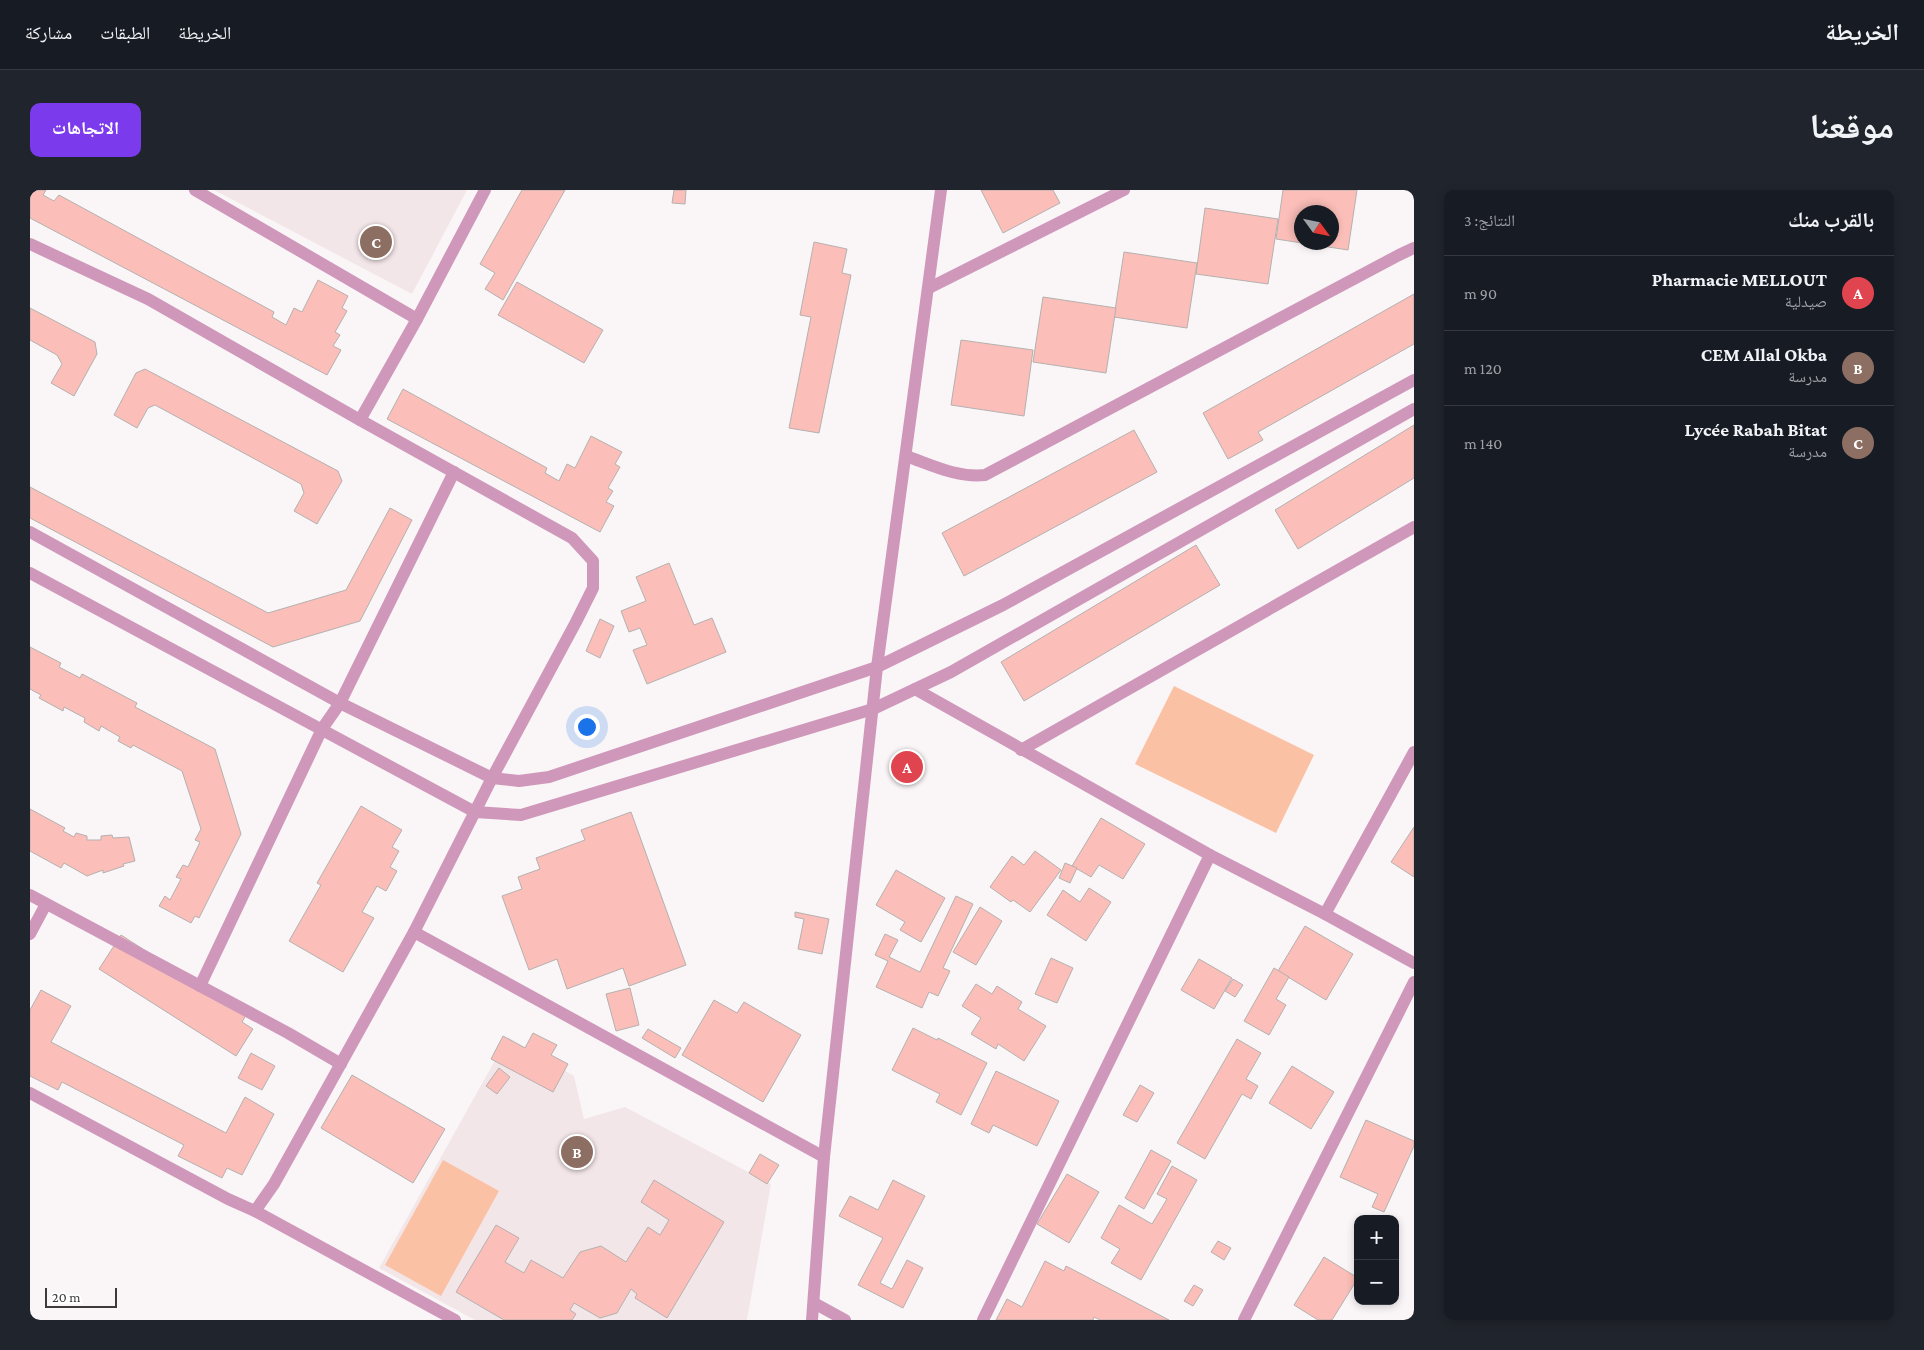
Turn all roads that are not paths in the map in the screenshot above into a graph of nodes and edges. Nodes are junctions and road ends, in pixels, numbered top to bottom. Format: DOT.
graph roads {
  1 [pos="196,190"];
  2 [pos="485,190"];
  3 [pos="941,190"];
  4 [pos="1124,190"];
  5 [pos="30,244"];
  6 [pos="1414,248"];
  7 [pos="929,288"];
  8 [pos="417,319"];
  9 [pos="1414,380"];
  10 [pos="1414,409"];
  11 [pos="360,420"];
  12 [pos="906,456"];
  13 [pos="454,472"];
  14 [pos="1414,527"];
  15 [pos="30,532"];
  16 [pos="30,573"];
  17 [pos="877,667"];
  18 [pos="916,689"];
  19 [pos="340,703"];
  20 [pos="873,709"];
  21 [pos="322,729"];
  22 [pos="1021,750"];
  23 [pos="1414,752"];
  24 [pos="492,778"];
  25 [pos="475,812"];
  26 [pos="1210,855"];
  27 [pos="30,895"];
  28 [pos="46,904"];
  29 [pos="1325,914"];
  30 [pos="414,932"];
  31 [pos="30,934"];
  32 [pos="1414,963"];
  33 [pos="1414,982"];
  34 [pos="200,986"];
  35 [pos="341,1064"];
  36 [pos="30,1093"];
  37 [pos="824,1157"];
  38 [pos="255,1211"];
  39 [pos="814,1304"];
  40 [pos="455,1320"];
  41 [pos="812,1320"];
  42 [pos="845,1320"];
  43 [pos="983,1320"];
  44 [pos="1244,1320"];
  1 -- 8 [label="street"];
  2 -- 8 [label="street"];
  3 -- 7 [label="street"];
  4 -- 7 [label="street"];
  5 -- 11 [label="street"];
  6 -- 12 [label="street"];
  7 -- 12 [label="street"];
  8 -- 11 [label="street"];
  9 -- 17 [label="street"];
  10 -- 18 [label="street"];
  11 -- 13 [label="street"];
  12 -- 17 [label="street"];
  13 -- 19 [label="street"];
  13 -- 24 [label="street"];
  14 -- 22 [label="street"];
  15 -- 19 [label="street"];
  16 -- 21 [label="street"];
  17 -- 20 [label="street"];
  17 -- 24 [label="street"];
  18 -- 20 [label="street"];
  18 -- 22 [label="street"];
  19 -- 21 [label="street"];
  19 -- 24 [label="street"];
  20 -- 25 [label="street"];
  20 -- 37 [label="street"];
  21 -- 25 [label="street"];
  21 -- 34 [label="street"];
  22 -- 26 [label="street"];
  23 -- 29 [label="street"];
  24 -- 25 [label="street"];
  25 -- 30 [label="street"];
  26 -- 29 [label="street"];
  26 -- 43 [label="street"];
  27 -- 28 [label="street"];
  28 -- 31 [label="street"];
  28 -- 34 [label="street"];
  29 -- 32 [label="street"];
  30 -- 35 [label="street"];
  30 -- 37 [label="street"];
  33 -- 44 [label="street"];
  34 -- 35 [label="street"];
  35 -- 38 [label="street"];
  36 -- 38 [label="street"];
  37 -- 39 [label="street"];
  38 -- 40 [label="street"];
  39 -- 41 [label="street"];
  39 -- 42 [label="street"];
}
